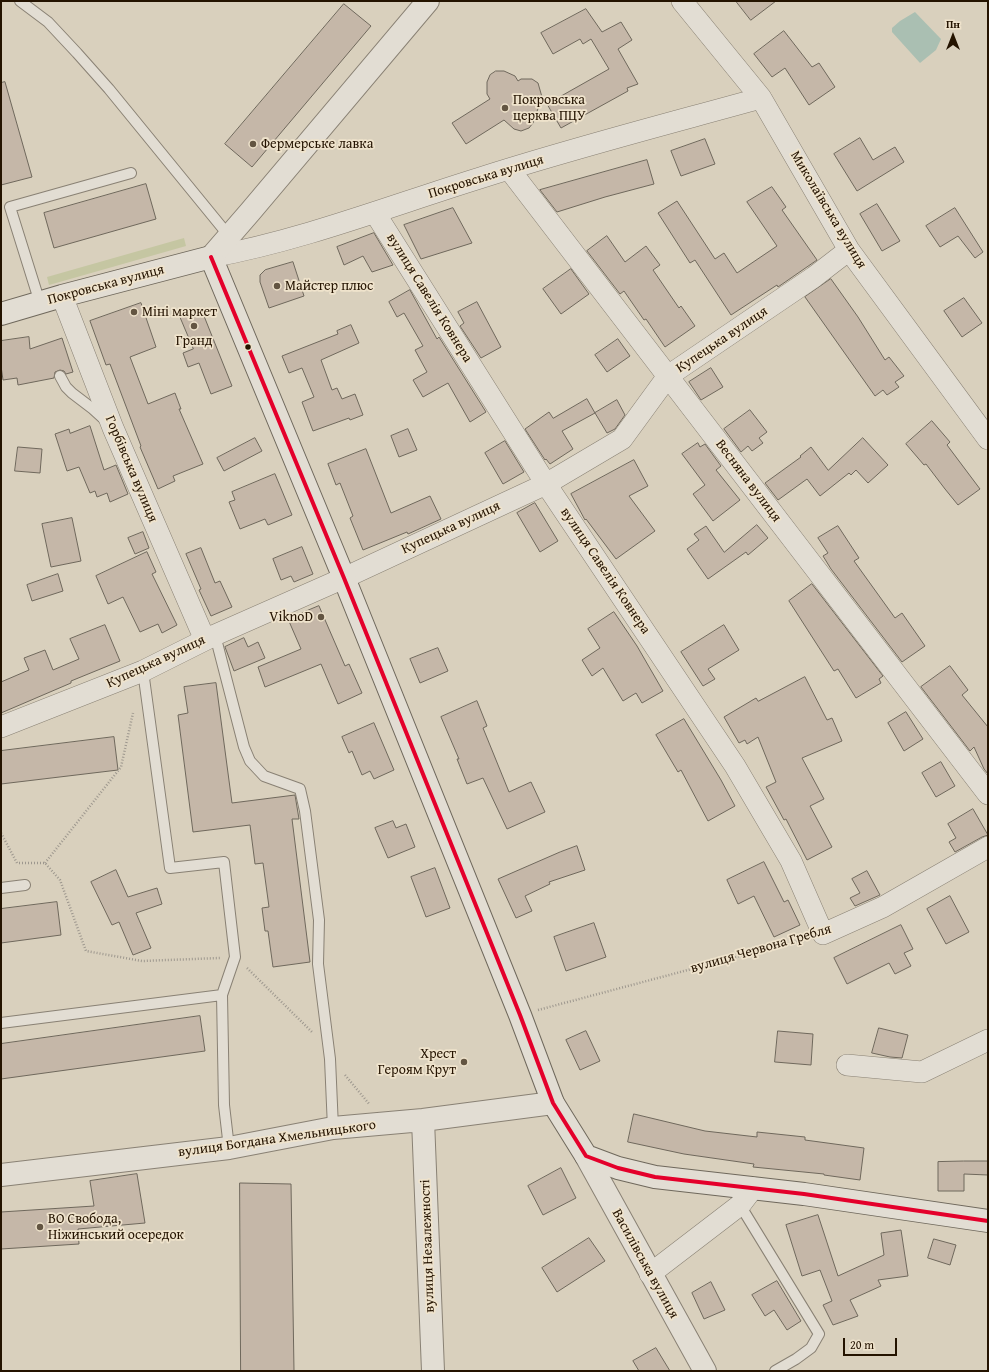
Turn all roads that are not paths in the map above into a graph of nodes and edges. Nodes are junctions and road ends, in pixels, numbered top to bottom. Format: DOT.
graph roads {
  1 [pos="20,1"];
  2 [pos="428,1"];
  3 [pos="682,1"];
  4 [pos="761,98"];
  5 [pos="509,169"];
  6 [pos="131,173"];
  7 [pos="375,213"];
  8 [pos="230,236"];
  9 [pos="849,250"];
  10 [pos="211,257"];
  11 [pos="62,296"];
  12 [pos="40,303"];
  13 [pos="1,314"];
  14 [pos="60,376"];
  15 [pos="668,376"];
  16 [pos="113,428"];
  17 [pos="988,440"];
  18 [pos="546,484"];
  19 [pos="344,578"];
  20 [pos="210,638"];
  21 [pos="143,671"];
  22 [pos="1,727"];
  23 [pos="988,794"];
  24 [pos="988,846"];
  25 [pos="25,885"];
  26 [pos="1,888"];
  27 [pos="823,934"];
  28 [pos="222,995"];
  29 [pos="1,1023"];
  30 [pos="988,1040"];
  31 [pos="847,1065"];
  32 [pos="553,1103"];
  33 [pos="423,1120"];
  34 [pos="333,1128"];
  35 [pos="228,1148"];
  36 [pos="586,1156"];
  37 [pos="1,1175"];
  38 [pos="746,1197"];
  39 [pos="988,1221"];
  40 [pos="650,1274"];
  41 [pos="433,1371"];
  42 [pos="705,1371"];
  43 [pos="775,1371"];
  1 -- 8 [label="lane"];
  2 -- 8 [label="main road"];
  3 -- 4 [label="street, Миколаївська вулиця"];
  4 -- 5 [label="street, Покровська вулиця"];
  4 -- 9 [label="street, Миколаївська вулиця"];
  5 -- 7 [label="street, Покровська вулиця"];
  5 -- 15 [label="street, Весняна вулиця"];
  6 -- 12 [label="lane"];
  7 -- 10 [label="street, Покровська вулиця"];
  7 -- 18 [label="street, вулиця Савелія Ковнера"];
  8 -- 10 [label="main road"];
  9 -- 15 [label="street, Купецька вулиця"];
  9 -- 17 [label="street, Миколаївська вулиця"];
  10 -- 11 [label="main road, Покровська вулиця"];
  10 -- 19 [label="main road"];
  11 -- 12 [label="main road, Покровська вулиця"];
  11 -- 16 [label="street, Горбівська вулиця"];
  12 -- 13 [label="main road, Покровська вулиця"];
  14 -- 16 [label="lane"];
  15 -- 18 [label="street, Купецька вулиця"];
  15 -- 23 [label="street, Весняна вулиця"];
  16 -- 20 [label="street, Горбівська вулиця"];
  18 -- 19 [label="street, Купецька вулиця"];
  18 -- 27 [label="street, вулиця Савелія Ковнера"];
  19 -- 20 [label="street, Купецька вулиця"];
  19 -- 32 [label="main road"];
  20 -- 21 [label="street, Купецька вулиця"];
  20 -- 34 [label="lane"];
  21 -- 22 [label="street, Купецька вулиця"];
  21 -- 28 [label="lane"];
  24 -- 27 [label="street, вулиця Червона Гребля"];
  25 -- 26 [label="lane"];
  28 -- 29 [label="lane"];
  28 -- 35 [label="lane"];
  30 -- 31 [label="street"];
  32 -- 33 [label="main road, вулиця Богдана Хмельницького"];
  32 -- 36 [label="main road, Василівська вулиця"];
  33 -- 34 [label="main road, вулиця Богдана Хмельницького"];
  33 -- 41 [label="main road, вулиця Незалежності"];
  34 -- 35 [label="main road, вулиця Богдана Хмельницького"];
  35 -- 37 [label="main road, вулиця Богдана Хмельницького"];
  36 -- 38 [label="main road"];
  36 -- 40 [label="main road, Василівська вулиця"];
  38 -- 39 [label="main road"];
  38 -- 40 [label="street"];
  38 -- 43 [label="lane"];
  40 -- 42 [label="main road, Василівська вулиця"];
}
